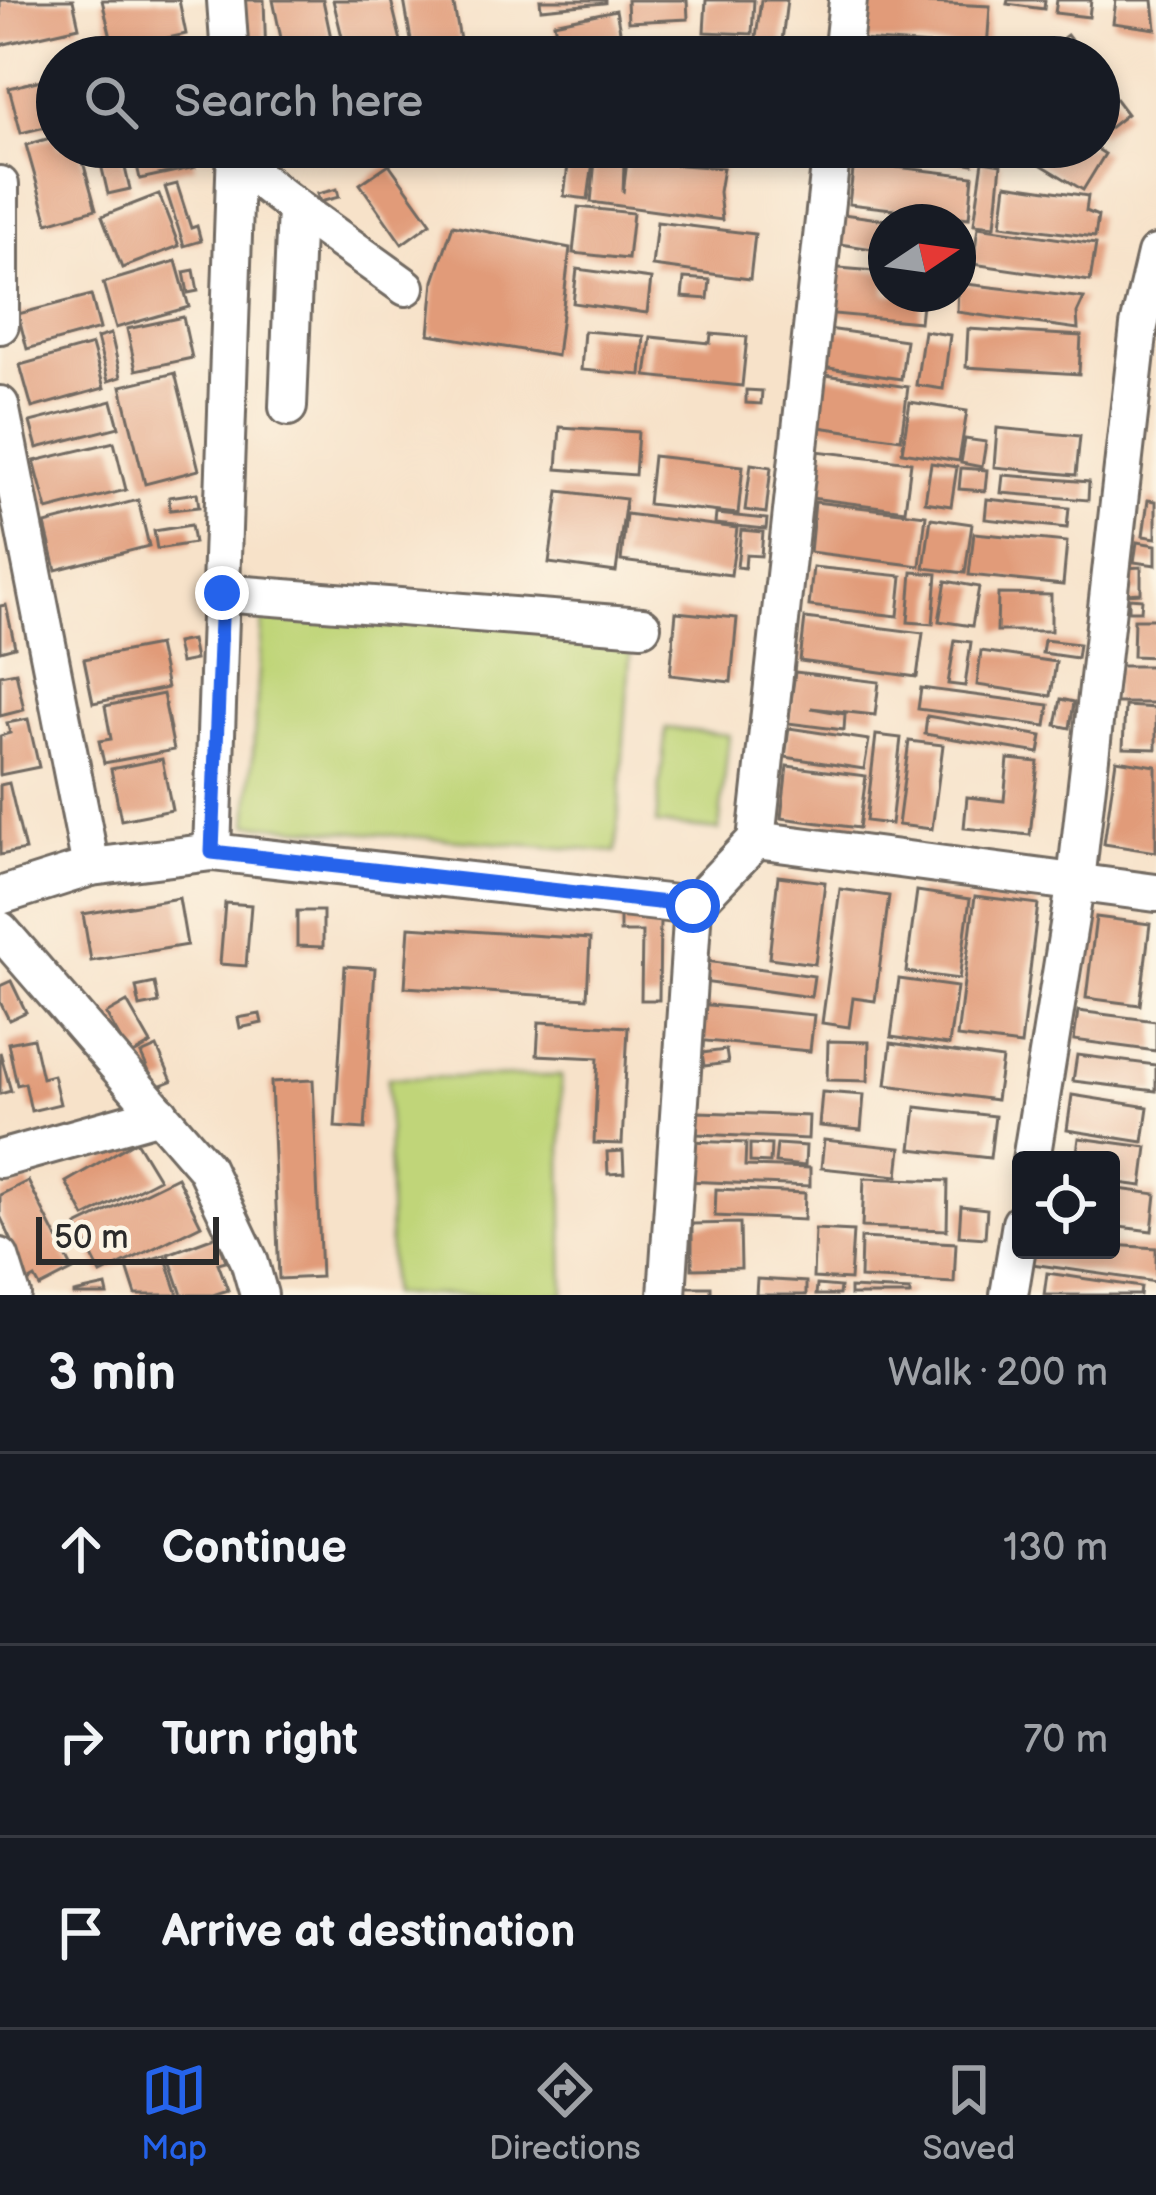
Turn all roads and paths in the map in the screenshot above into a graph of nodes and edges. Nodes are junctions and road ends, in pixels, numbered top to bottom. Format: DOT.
graph roads {
  1 [pos="226,0"];
  2 [pos="848,0"];
  3 [pos="229,36"];
  4 [pos="844,36"];
  5 [pos="237,168"];
  6 [pos="251,168"];
  7 [pos="830,168"];
  8 [pos="0,185"];
  9 [pos="296,208"];
  10 [pos="2,235"];
  11 [pos="1156,254"];
  12 [pos="406,287"];
  13 [pos="0,326"];
  14 [pos="0,405"];
  15 [pos="288,407"];
  16 [pos="222,593"];
  17 [pos="642,626"];
  18 [pos="756,840"];
  19 [pos="212,852"];
  20 [pos="92,867"];
  21 [pos="1076,881"];
  22 [pos="1156,893"];
  23 [pos="0,896"];
  24 [pos="693,906"];
  25 [pos="0,930"];
  26 [pos="160,1114"];
  27 [pos="1032,1151"];
  28 [pos="0,1159"];
  29 [pos="0,1257"];
  30 [pos="1015,1259"];
  31 [pos="12,1295"];
  32 [pos="259,1295"];
  33 [pos="667,1295"];
  34 [pos="1009,1295"];
  1 -- 3 [label="street"];
  2 -- 4 [label="street"];
  5 -- 16 [label="street"];
  6 -- 9 [label="street"];
  7 -- 18 [label="street"];
  8 -- 10 [label="street"];
  9 -- 12 [label="street"];
  9 -- 15 [label="street"];
  10 -- 13 [label="street"];
  11 -- 21 [label="street"];
  14 -- 20 [label="street"];
  16 -- 17 [label="street"];
  16 -- 19 [label="street"];
  18 -- 21 [label="street"];
  18 -- 24 [label="street"];
  19 -- 20 [label="street"];
  19 -- 24 [label="street"];
  20 -- 23 [label="street"];
  21 -- 22 [label="street"];
  21 -- 27 [label="street"];
  24 -- 33 [label="street"];
  25 -- 26 [label="street"];
  26 -- 28 [label="street"];
  26 -- 32 [label="street"];
  29 -- 31 [label="street"];
  30 -- 34 [label="street"];
}
